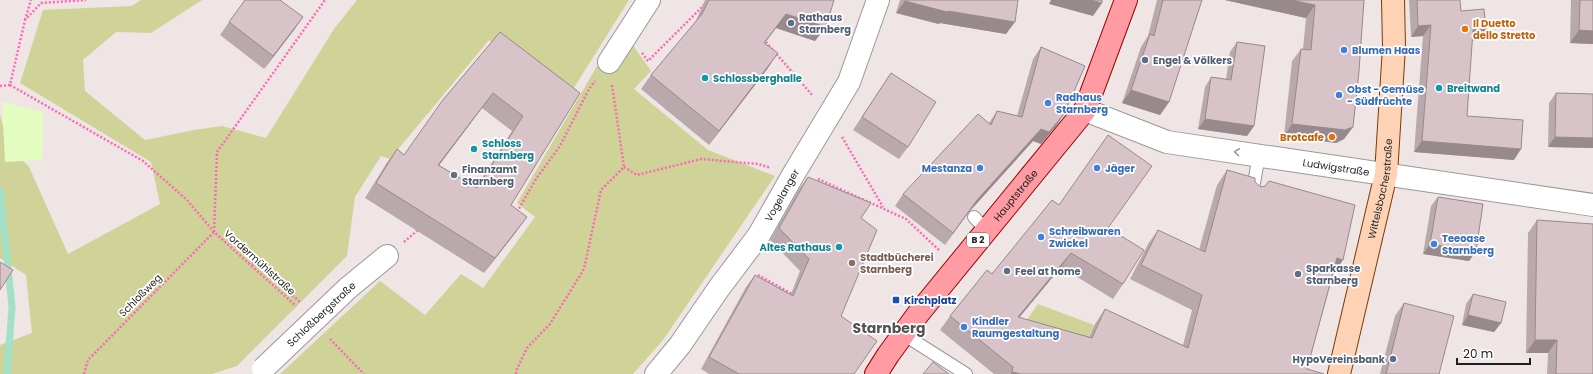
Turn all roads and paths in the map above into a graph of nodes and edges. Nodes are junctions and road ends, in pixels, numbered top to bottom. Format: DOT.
graph roads {
  1 [pos="31,0"];
  2 [pos="86,0"];
  3 [pos="325,0"];
  4 [pos="649,0"];
  5 [pos="878,0"];
  6 [pos="1126,0"];
  7 [pos="1393,0"];
  8 [pos="707,2"];
  9 [pos="25,20"];
  10 [pos="640,50"];
  11 [pos="603,71"];
  12 [pos="10,85"];
  13 [pos="0,86"];
  14 [pos="1085,110"];
  15 [pos="1259,156"];
  16 [pos="624,167"];
  17 [pos="1386,174"];
  18 [pos="793,175"];
  19 [pos="822,180"];
  20 [pos="1252,194"];
  21 [pos="1593,205"];
  22 [pos="516,213"];
  23 [pos="421,227"];
  24 [pos="214,232"];
  25 [pos="936,247"];
  26 [pos="387,256"];
  27 [pos="247,262"];
  28 [pos="753,272"];
  29 [pos="798,297"];
  30 [pos="300,303"];
  31 [pos="300,310"];
  32 [pos="851,324"];
  33 [pos="864,330"];
  34 [pos="903,334"];
  35 [pos="327,336"];
  36 [pos="260,371"];
  37 [pos="84,374"];
  38 [pos="364,374"];
  39 [pos="516,374"];
  40 [pos="656,374"];
  41 [pos="876,374"];
  42 [pos="966,374"];
  43 [pos="1340,374"];
  1 -- 9 [label="path"];
  2 -- 9 [label="path"];
  3 -- 24 [label="path, Vordermühlstraße"];
  4 -- 11 [label="street"];
  5 -- 18 [label="street, Vogelanger"];
  6 -- 14 [label="main road, Hauptstraße / B 2"];
  7 -- 17 [label="street, Wittelsbacherstraße"];
  8 -- 10 [label="path"];
  9 -- 12 [label="path"];
  11 -- 16 [label="path"];
  11 -- 22 [label="path"];
  12 -- 13 [label="path"];
  12 -- 24 [label="path"];
  15 -- 14 [label="street, Ludwigstraße, one-way"];
  14 -- 34 [label="main road, Hauptstraße / B 2"];
  15 -- 17 [label="street, Ludwigstraße"];
  15 -- 20 [label="lane"];
  16 -- 18 [label="path"];
  16 -- 39 [label="path"];
  17 -- 21 [label="street, Ludwigstraße"];
  17 -- 43 [label="street, Wittelsbacherstraße"];
  18 -- 40 [label="street, Vogelanger"];
  19 -- 25 [label="path"];
  23 -- 26 [label="path"];
  24 -- 27 [label="path, Vordermühlstraße"];
  24 -- 37 [label="path, Schloßweg"];
  26 -- 36 [label="street, Schloßbergstraße, bridge"];
  27 -- 30 [label="path"];
  27 -- 31 [label="path, Vordermühlstraße"];
  28 -- 29 [label="path"];
  32 -- 33 [label="path"];
  34 -- 41 [label="main road, Hauptstraße / B 2"];
  34 -- 42 [label="lane"];
  35 -- 38 [label="path"];
}
